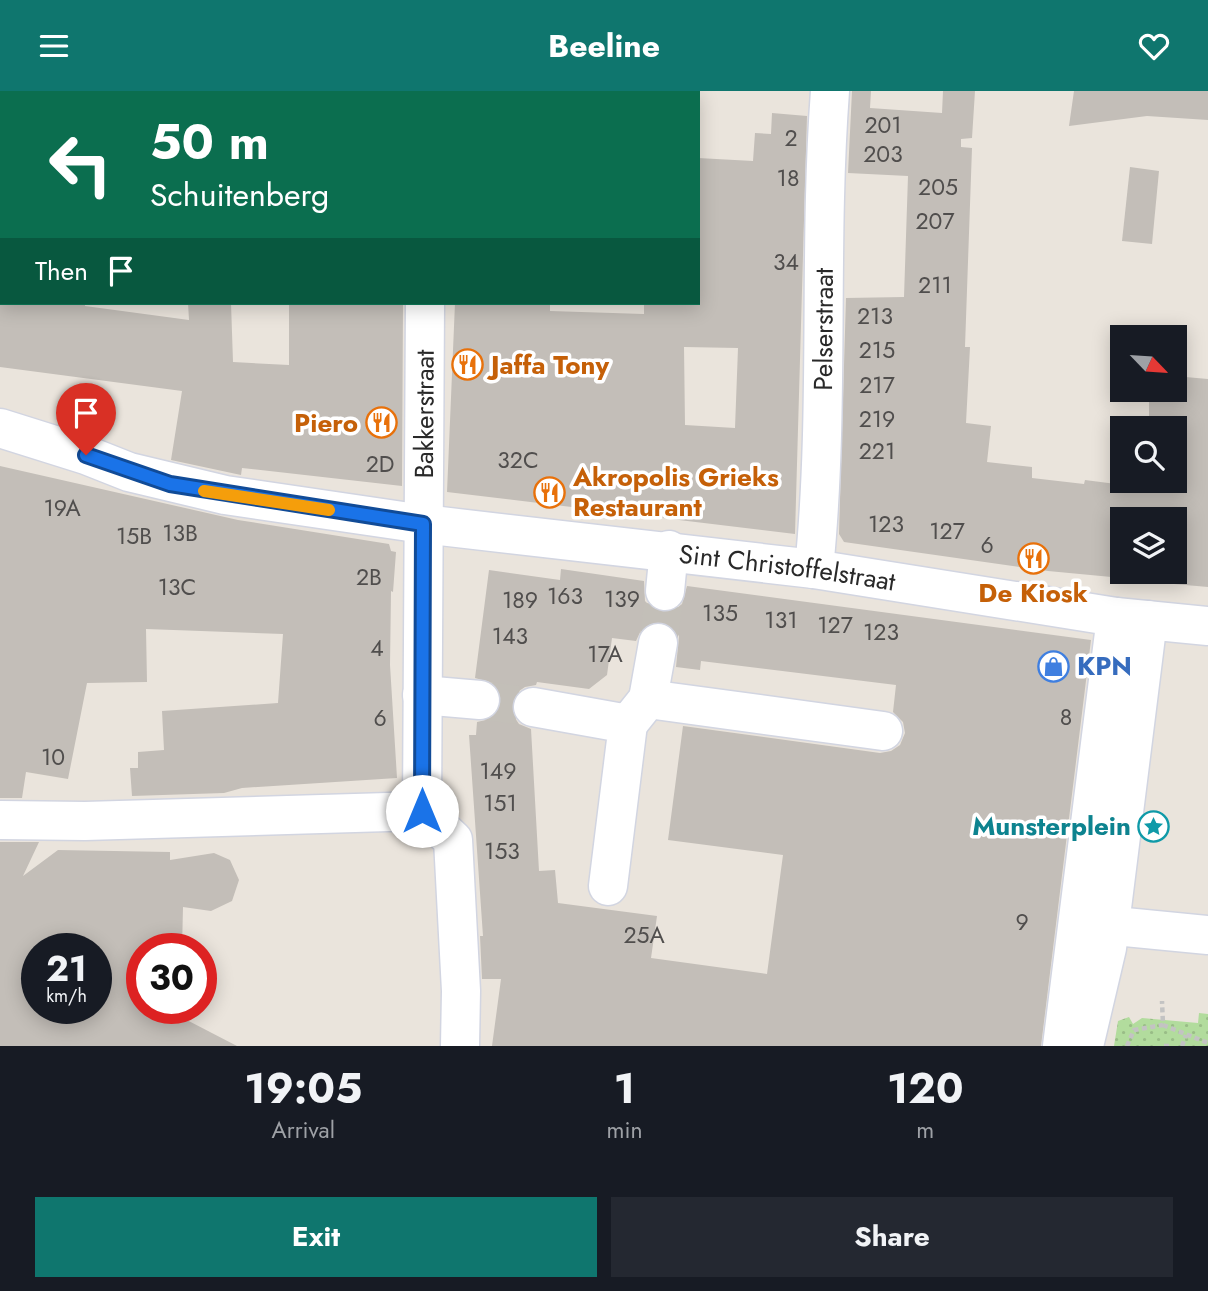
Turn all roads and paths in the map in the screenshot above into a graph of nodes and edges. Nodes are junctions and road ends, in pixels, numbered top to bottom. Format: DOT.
graph roads {
  1 [pos="830,91"];
  2 [pos="425,305"];
  3 [pos="0,428"];
  4 [pos="423,524"];
  5 [pos="685,552"];
  6 [pos="814,569"];
  7 [pos="665,591"];
  8 [pos="1132,618"];
  9 [pos="1208,626"];
  10 [pos="658,643"];
  11 [pos="422,695"];
  12 [pos="481,700"];
  13 [pos="533,706"];
  14 [pos="638,711"];
  15 [pos="883,731"];
  16 [pos="422,811"];
  17 [pos="0,820"];
  18 [pos="608,886"];
  19 [pos="1078,922"];
  20 [pos="1208,935"];
  21 [pos="1162,1001"];
  22 [pos="1163,1025"];
  23 [pos="1186,1035"];
  24 [pos="1208,1043"];
  25 [pos="460,1046"];
  26 [pos="1062,1046"];
  27 [pos="1084,1046"];
  28 [pos="1127,1046"];
  29 [pos="1164,1046"];
  30 [pos="1171,1046"];
  31 [pos="1182,1046"];
  1 -- 6 [label="street, Pelserstraat"];
  2 -- 4 [label="street, Bakkerstraat"];
  3 -- 4 [label="street, Sint Christoffelstraat"];
  4 -- 5 [label="street, Sint Christoffelstraat"];
  4 -- 11 [label="street, Bakkerstraat"];
  5 -- 6 [label="street, Sint Christoffelstraat"];
  5 -- 7 [label="street"];
  6 -- 8 [label="street, Sint Christoffelstraat"];
  8 -- 9 [label="street"];
  8 -- 19 [label="street"];
  8 -- 27 [label="street"];
  10 -- 14 [label="street"];
  11 -- 12 [label="street"];
  11 -- 16 [label="street, Bakkerstraat"];
  13 -- 14 [label="street"];
  14 -- 15 [label="street"];
  14 -- 18 [label="street"];
  16 -- 17 [label="street"];
  16 -- 25 [label="street"];
  19 -- 20 [label="street"];
  19 -- 26 [label="street"];
  21 -- 22 [label="path"];
  22 -- 23 [label="path"];
  22 -- 28 [label="path"];
  23 -- 24 [label="path"];
  23 -- 31 [label="path"];
  29 -- 30 [label="path"];
}
